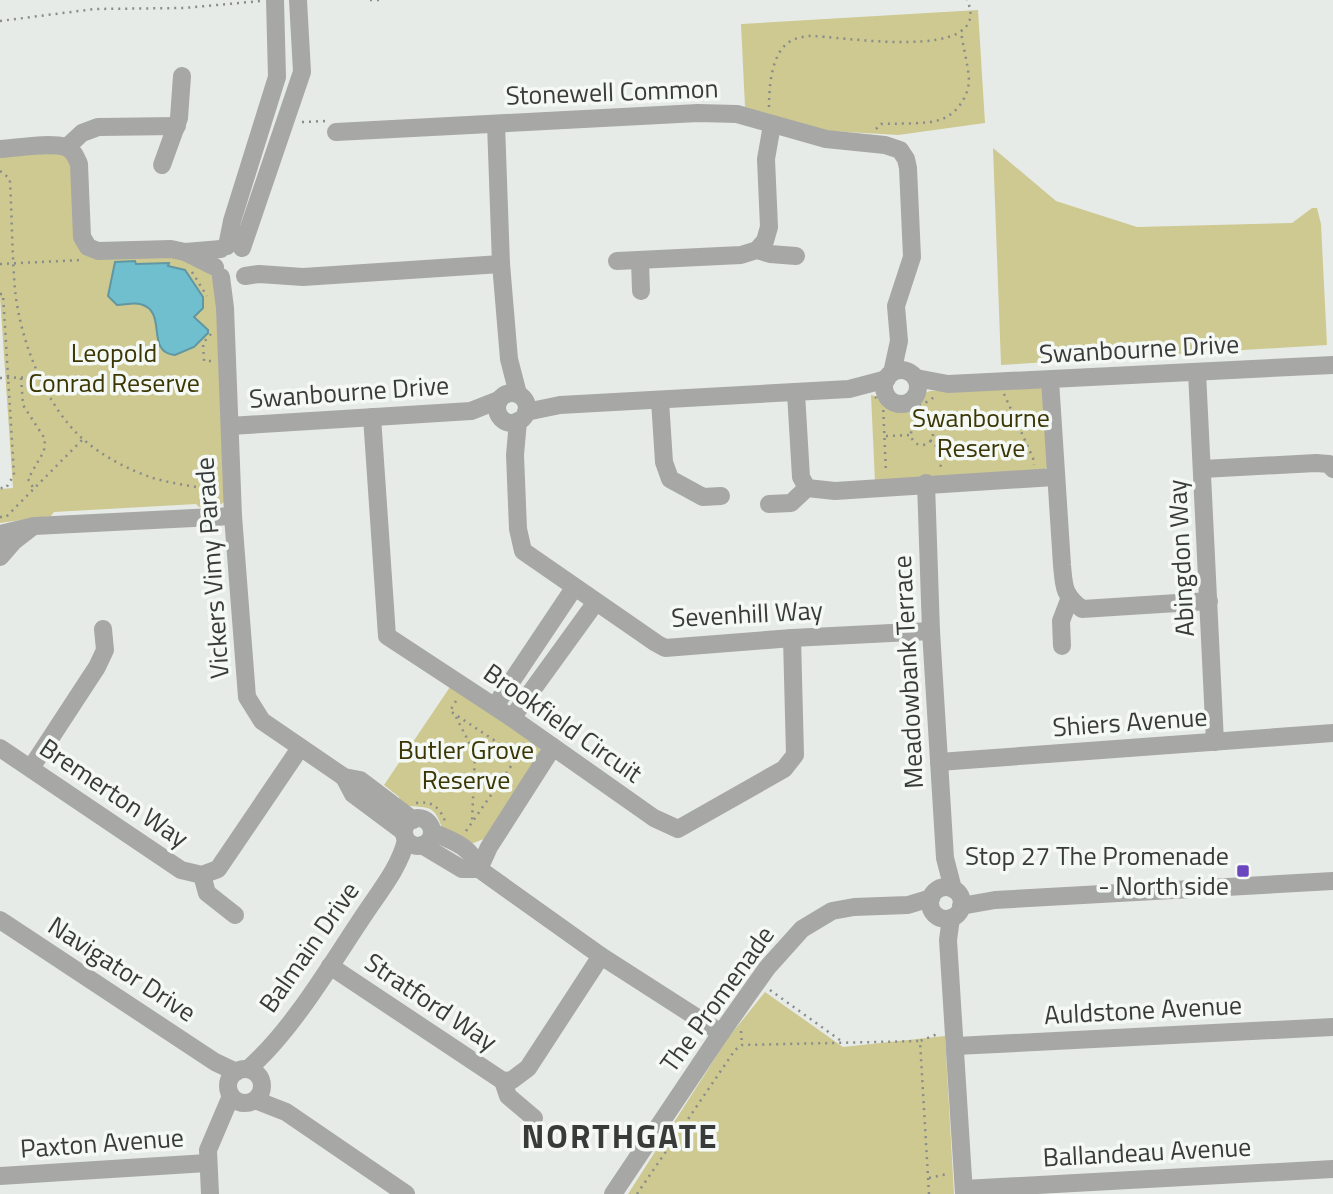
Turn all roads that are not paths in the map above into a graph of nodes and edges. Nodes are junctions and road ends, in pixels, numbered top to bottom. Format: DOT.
graph roads {
  1 [pos="298,0"];
  2 [pos="270,1"];
  3 [pos="182,76"];
  4 [pos="770,118"];
  5 [pos="496,124"];
  6 [pos="177,127"];
  7 [pos="336,132"];
  8 [pos="67,147"];
  9 [pos="0,149"];
  10 [pos="162,165"];
  11 [pos="235,250"];
  12 [pos="757,250"];
  13 [pos="796,256"];
  14 [pos="186,258"];
  15 [pos="617,261"];
  16 [pos="640,261"];
  17 [pos="501,264"];
  18 [pos="278,274"];
  19 [pos="229,275"];
  20 [pos="641,291"];
  21 [pos="1333,365"];
  22 [pos="1197,372"];
  23 [pos="1050,380"];
  24 [pos="899,384"];
  25 [pos="796,393"];
  26 [pos="660,401"];
  27 [pos="512,408"];
  28 [pos="372,417"];
  29 [pos="230,426"];
  30 [pos="1203,469"];
  31 [pos="1333,469"];
  32 [pos="1054,477"];
  33 [pos="934,479"];
  34 [pos="807,488"];
  35 [pos="721,496"];
  36 [pos="769,504"];
  37 [pos="233,516"];
  38 [pos="34,526"];
  39 [pos="0,534"];
  40 [pos="0,557"];
  41 [pos="575,588"];
  42 [pos="1069,600"];
  43 [pos="1209,601"];
  44 [pos="596,602"];
  45 [pos="103,629"];
  46 [pos="931,631"];
  47 [pos="792,638"];
  48 [pos="1062,646"];
  49 [pos="495,706"];
  50 [pos="512,718"];
  51 [pos="1329,734"];
  52 [pos="1216,742"];
  53 [pos="553,747"];
  54 [pos="0,748"];
  55 [pos="300,748"];
  56 [pos="939,762"];
  57 [pos="31,768"];
  58 [pos="419,830"];
  59 [pos="479,869"];
  60 [pos="202,875"];
  61 [pos="1333,881"];
  62 [pos="946,903"];
  63 [pos="235,915"];
  64 [pos="0,920"];
  65 [pos="601,956"];
  66 [pos="330,966"];
  67 [pos="1333,1027"];
  68 [pos="720,1033"];
  69 [pos="956,1046"];
  70 [pos="503,1081"];
  71 [pos="246,1086"];
  72 [pos="534,1118"];
  73 [pos="207,1163"];
  74 [pos="1333,1169"];
  75 [pos="0,1176"];
  76 [pos="964,1191"];
  77 [pos="210,1194"];
  78 [pos="405,1194"];
  79 [pos="613,1194"];
  1 -- 11 [label="street"];
  2 -- 11 [label="street"];
  3 -- 6 [label="street"];
  4 -- 5 [label="street, Stonewell Common"];
  4 -- 12 [label="street"];
  4 -- 24 [label="street, Stonewell Common"];
  5 -- 7 [label="street, Stonewell Common"];
  5 -- 17 [label="street, Sevenhill Way"];
  6 -- 8 [label="street"];
  6 -- 10 [label="street"];
  8 -- 9 [label="street"];
  8 -- 14 [label="street"];
  11 -- 14 [label="street"];
  11 -- 18 [label="street"];
  11 -- 19 [label="street"];
  11 -- 19 [label="street"];
  12 -- 13 [label="street"];
  12 -- 16 [label="street"];
  14 -- 19 [label="street"];
  15 -- 16 [label="street"];
  16 -- 20 [label="street"];
  17 -- 18 [label="street"];
  17 -- 27 [label="street, Sevenhill Way"];
  18 -- 19 [label="street"];
  19 -- 29 [label="street, Vickers Vimy Parade"];
  21 -- 22 [label="street, Swanbourne Drive"];
  22 -- 23 [label="street, Swanbourne Drive"];
  22 -- 30 [label="street, Abingdon Way"];
  23 -- 24 [label="street, Swanbourne Drive"];
  23 -- 32 [label="street"];
  24 -- 25 [label="street, Swanbourne Drive"];
  25 -- 26 [label="street, Swanbourne Drive"];
  25 -- 34 [label="street"];
  26 -- 27 [label="street, Swanbourne Drive"];
  26 -- 35 [label="street"];
  27 -- 28 [label="street, Swanbourne Drive"];
  27 -- 41 [label="street, Sevenhill Way"];
  28 -- 29 [label="street, Swanbourne Drive"];
  28 -- 49 [label="street, Brookfield Circuit"];
  29 -- 37 [label="street, Vickers Vimy Parade"];
  30 -- 31 [label="street"];
  30 -- 43 [label="street, Abingdon Way"];
  32 -- 33 [label="street"];
  32 -- 42 [label="street"];
  33 -- 34 [label="street"];
  33 -- 46 [label="street, Meadowbank Terrace"];
  34 -- 36 [label="street"];
  37 -- 38 [label="street"];
  37 -- 55 [label="street, Vickers Vimy Parade"];
  38 -- 39 [label="street"];
  38 -- 40 [label="street"];
  41 -- 44 [label="street, Sevenhill Way"];
  41 -- 49 [label="street"];
  42 -- 43 [label="street"];
  42 -- 48 [label="street"];
  43 -- 52 [label="street, Abingdon Way"];
  44 -- 47 [label="street, Sevenhill Way"];
  44 -- 50 [label="street"];
  45 -- 57 [label="street"];
  46 -- 47 [label="street, Sevenhill Way"];
  46 -- 56 [label="street, Meadowbank Terrace"];
  47 -- 53 [label="street, Brookfield Circuit"];
  49 -- 50 [label="street, Brookfield Circuit"];
  50 -- 53 [label="street, Brookfield Circuit"];
  51 -- 52 [label="street, Shiers Avenue"];
  52 -- 56 [label="street, Shiers Avenue"];
  53 -- 59 [label="street"];
  54 -- 57 [label="street, Bremerton Way"];
  55 -- 58 [label="street, Vickers Vimy Parade"];
  55 -- 60 [label="street, Bremerton Way"];
  56 -- 62 [label="street, Meadowbank Terrace"];
  57 -- 60 [label="street, Bremerton Way"];
  58 -- 59 [label="street, Vickers Vimy Parade"];
  58 -- 59 [label="street, Vickers Vimy Parade"];
  58 -- 66 [label="street, Balmain Drive"];
  59 -- 65 [label="street, Vickers Vimy Parade"];
  60 -- 63 [label="street, Bremerton Way"];
  61 -- 62 [label="street, The Promenade"];
  62 -- 68 [label="street, The Promenade"];
  62 -- 69 [label="street, Meadowbank Terrace"];
  64 -- 71 [label="street, Navigator Drive"];
  65 -- 68 [label="street, Vickers Vimy Parade"];
  65 -- 70 [label="street, Stratford Way"];
  66 -- 70 [label="street, Stratford Way"];
  66 -- 71 [label="street, Balmain Drive"];
  67 -- 69 [label="street, Auldstone Avenue"];
  68 -- 79 [label="street, The Promenade"];
  69 -- 76 [label="street, Meadowbank Terrace"];
  70 -- 72 [label="street, Stratford Way"];
  71 -- 73 [label="street, Balmain Drive"];
  71 -- 78 [label="street, Navigator Drive"];
  73 -- 75 [label="street, Paxton Avenue"];
  73 -- 77 [label="street, Balmain Drive"];
  74 -- 76 [label="street, Ballandeau Avenue"];
}
